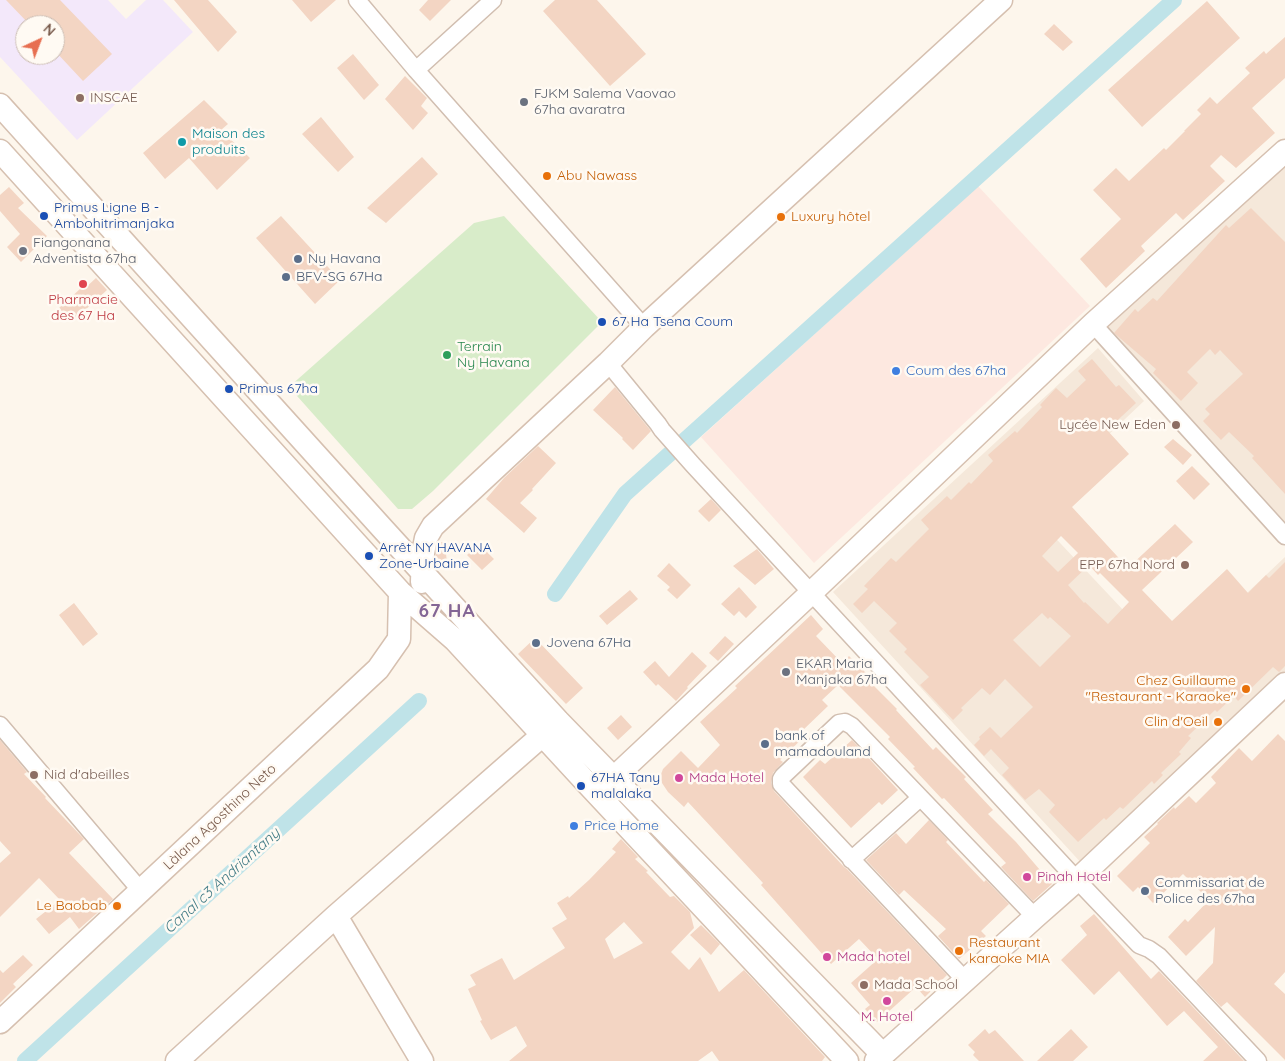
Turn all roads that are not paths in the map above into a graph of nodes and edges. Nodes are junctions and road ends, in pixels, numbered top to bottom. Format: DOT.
graph roads {
  1 [pos="357,0"];
  2 [pos="493,0"];
  3 [pos="1001,0"];
  4 [pos="416,70"];
  5 [pos="0,105"];
  6 [pos="0,151"];
  7 [pos="1285,151"];
  8 [pos="1093,324"];
  9 [pos="644,327"];
  10 [pos="608,363"];
  11 [pos="433,526"];
  12 [pos="382,528"];
  13 [pos="1285,536"];
  14 [pos="423,573"];
  15 [pos="400,592"];
  16 [pos="811,593"];
  17 [pos="1285,684"];
  18 [pos="0,725"];
  19 [pos="550,728"];
  20 [pos="613,778"];
  21 [pos="597,794"];
  22 [pos="920,798"];
  23 [pos="851,860"];
  24 [pos="1077,880"];
  25 [pos="141,891"];
  26 [pos="336,916"];
  27 [pos="1035,916"];
  28 [pos="965,980"];
  29 [pos="0,1022"];
  30 [pos="879,1058"];
  31 [pos="177,1061"];
  32 [pos="422,1061"];
  33 [pos="847,1061"];
  34 [pos="1258,1061"];
  1 -- 4 [label="street"];
  2 -- 4 [label="street"];
  3 -- 9 [label="main road"];
  4 -- 9 [label="street"];
  5 -- 12 [label="main road"];
  6 -- 15 [label="main road"];
  7 -- 8 [label="main road"];
  8 -- 13 [label="street"];
  8 -- 16 [label="main road"];
  9 -- 10 [label="main road"];
  10 -- 11 [label="main road"];
  10 -- 16 [label="street"];
  11 -- 12 [label="main road"];
  11 -- 14 [label="main road"];
  12 -- 14 [label="main road"];
  14 -- 15 [label="main road"];
  14 -- 19 [label="main road"];
  15 -- 19 [label="main road"];
  15 -- 25 [label="main road, Làlana Agosthino Neto"];
  16 -- 20 [label="main road"];
  16 -- 24 [label="street"];
  17 -- 24 [label="main road"];
  18 -- 25 [label="street"];
  19 -- 20 [label="main road"];
  19 -- 21 [label="main road"];
  19 -- 26 [label="main road"];
  20 -- 21 [label="main road"];
  20 -- 30 [label="main road"];
  21 -- 33 [label="main road"];
  22 -- 23 [label="street"];
  22 -- 23 [label="street"];
  22 -- 27 [label="street"];
  23 -- 28 [label="street"];
  24 -- 27 [label="main road"];
  24 -- 34 [label="street"];
  25 -- 29 [label="main road, Làlana Agosthino Neto"];
  26 -- 31 [label="main road"];
  26 -- 32 [label="main road"];
  27 -- 28 [label="main road"];
  28 -- 30 [label="main road"];
}
